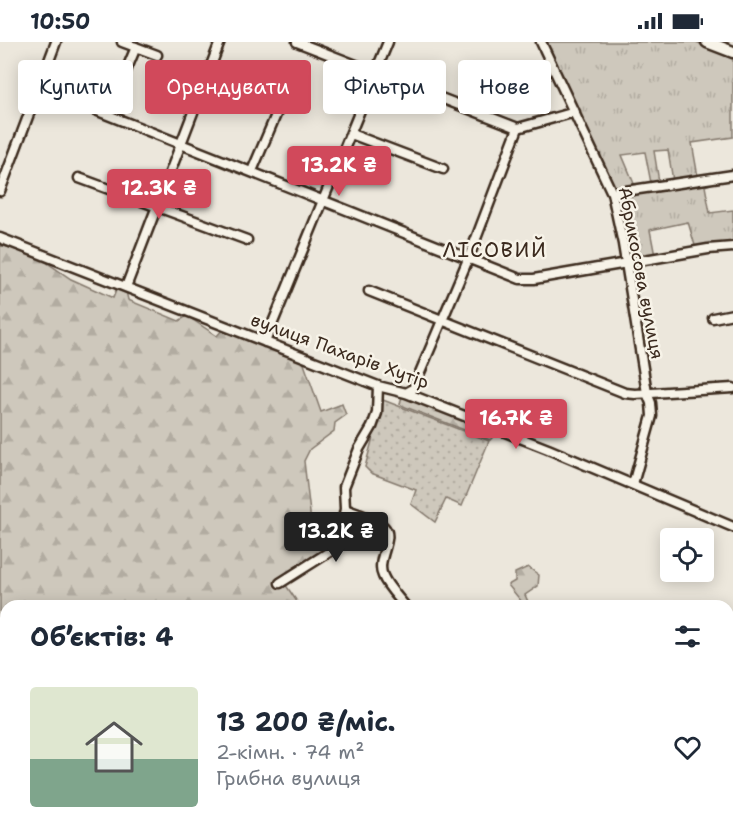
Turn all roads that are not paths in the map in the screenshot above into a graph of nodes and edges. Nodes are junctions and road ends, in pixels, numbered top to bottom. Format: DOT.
graph roads {
  1 [pos="56,42"];
  2 [pos="122,42"];
  3 [pos="220,42"];
  4 [pos="297,42"];
  5 [pos="388,42"];
  6 [pos="541,42"];
  7 [pos="707,42"];
  8 [pos="136,47"];
  9 [pos="733,52"];
  10 [pos="157,56"];
  11 [pos="50,60"];
  12 [pos="131,60"];
  13 [pos="343,60"];
  14 [pos="381,60"];
  15 [pos="446,100"];
  16 [pos="575,112"];
  17 [pos="30,114"];
  18 [pos="108,114"];
  19 [pos="276,114"];
  20 [pos="359,114"];
  21 [pos="518,128"];
  22 [pos="351,134"];
  23 [pos="181,143"];
  24 [pos="443,169"];
  25 [pos="252,171"];
  26 [pos="733,175"];
  27 [pos="79,178"];
  28 [pos="0,191"];
  29 [pos="612,193"];
  30 [pos="323,201"];
  31 [pos="157,206"];
  32 [pos="0,238"];
  33 [pos="247,240"];
  34 [pos="733,247"];
  35 [pos="469,257"];
  36 [pos="626,264"];
  37 [pos="126,287"];
  38 [pos="369,291"];
  39 [pos="733,314"];
  40 [pos="713,318"];
  41 [pos="443,320"];
  42 [pos="266,342"];
  43 [pos="378,386"];
  44 [pos="733,388"];
  45 [pos="406,393"];
  46 [pos="648,393"];
  47 [pos="633,484"];
  48 [pos="345,509"];
  49 [pos="733,526"];
  50 [pos="280,583"];
  51 [pos="400,600"];
  1 -- 11 [label="street"];
  2 -- 8 [label="street"];
  3 -- 23 [label="street"];
  4 -- 13 [label="street"];
  5 -- 14 [label="street"];
  6 -- 16 [label="street, Абрикосова вулиця"];
  7 -- 9 [label="main road"];
  8 -- 10 [label="street"];
  8 -- 12 [label="street"];
  15 -- 21 [label="street"];
  16 -- 21 [label="street"];
  16 -- 29 [label="street, Абрикосова вулиця"];
  17 -- 28 [label="street"];
  18 -- 23 [label="street"];
  19 -- 25 [label="street"];
  20 -- 22 [label="street"];
  21 -- 35 [label="street"];
  22 -- 24 [label="street"];
  22 -- 30 [label="street"];
  23 -- 25 [label="street"];
  23 -- 31 [label="street"];
  25 -- 30 [label="street"];
  26 -- 29 [label="street"];
  27 -- 31 [label="street"];
  29 -- 36 [label="street, Абрикосова вулиця"];
  30 -- 35 [label="street"];
  30 -- 42 [label="street"];
  31 -- 33 [label="street"];
  31 -- 37 [label="street"];
  32 -- 37 [label="street, вулиця Пахарів Хутір"];
  34 -- 36 [label="street"];
  35 -- 36 [label="street"];
  35 -- 41 [label="street"];
  36 -- 46 [label="street, Абрикосова вулиця"];
  37 -- 42 [label="street, вулиця Пахарів Хутір"];
  38 -- 41 [label="street"];
  39 -- 40 [label="street"];
  41 -- 45 [label="street"];
  41 -- 46 [label="street"];
  42 -- 43 [label="street, вулиця Пахарів Хутір"];
  43 -- 45 [label="street, вулиця Пахарів Хутір"];
  43 -- 48 [label="street"];
  44 -- 46 [label="street"];
  45 -- 47 [label="street, вулиця Пахарів Хутір"];
  46 -- 47 [label="street, Абрикосова вулиця"];
  47 -- 49 [label="street, вулиця Пахарів Хутір"];
  48 -- 50 [label="street"];
  48 -- 51 [label="street"];
}
